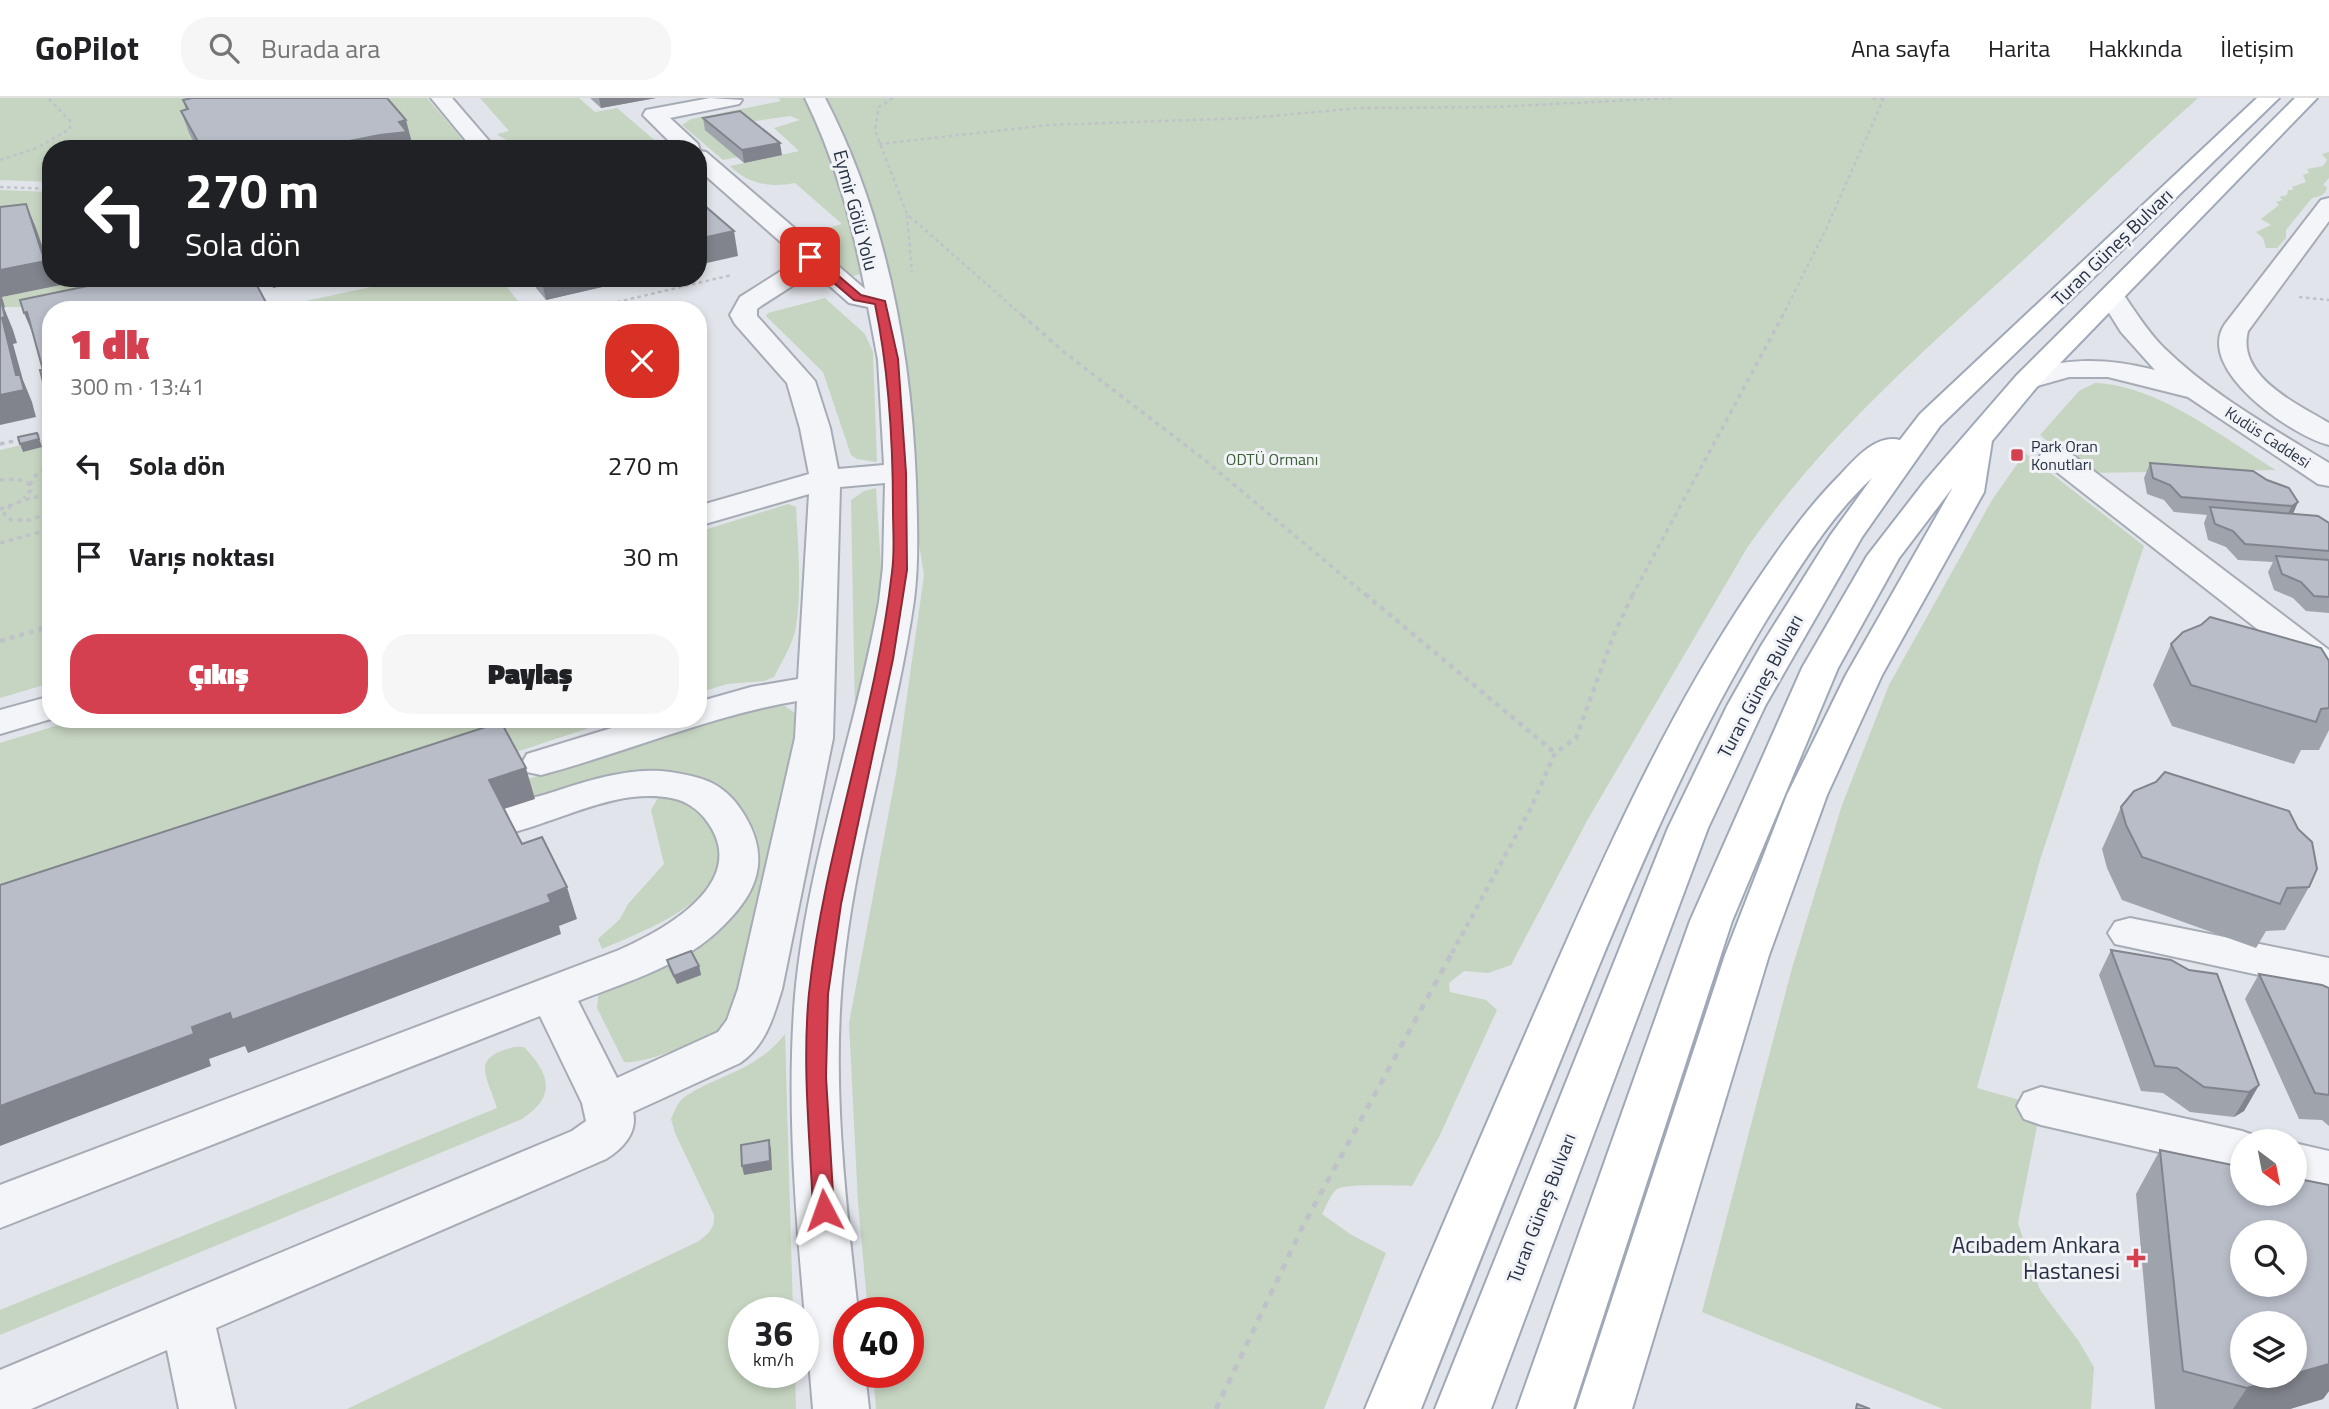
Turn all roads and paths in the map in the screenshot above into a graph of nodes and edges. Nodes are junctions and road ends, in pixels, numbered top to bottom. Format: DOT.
graph roads {
  1 [pos="48,98"];
  2 [pos="442,98"];
  3 [pos="815,98"];
  4 [pos="881,98"];
  5 [pos="893,98"];
  6 [pos="1673,98"];
  7 [pos="1873,98"];
  8 [pos="1883,98"];
  9 [pos="2329,99"];
  10 [pos="732,100"];
  11 [pos="2260,101"];
  12 [pos="2300,106"];
  13 [pos="878,107"];
  14 [pos="51,140"];
  15 [pos="477,140"];
  16 [pos="680,140"];
  17 [pos="879,144"];
  18 [pos="42,145"];
  19 [pos="0,160"];
  20 [pos="707,165"];
  21 [pos="0,187"];
  22 [pos="42,189"];
  23 [pos="2329,205"];
  24 [pos="907,214"];
  25 [pos="814,261"];
  26 [pos="743,273"];
  27 [pos="912,276"];
  28 [pos="707,281"];
  29 [pos="682,287"];
  30 [pos="2112,297"];
  31 [pos="622,301"];
  32 [pos="880,301"];
  33 [pos="2030,379"];
  34 [pos="2207,397"];
  35 [pos="1930,420"];
  36 [pos="42,434"];
  37 [pos="2329,436"];
  38 [pos="1977,438"];
  39 [pos="0,444"];
  40 [pos="2055,456"];
  41 [pos="42,471"];
  42 [pos="899,473"];
  43 [pos="2329,477"];
  44 [pos="825,479"];
  45 [pos="0,480"];
  46 [pos="31,486"];
  47 [pos="42,494"];
  48 [pos="42,496"];
  49 [pos="20,501"];
  50 [pos="11,505"];
  51 [pos="0,509"];
  52 [pos="707,513"];
  53 [pos="42,515"];
  54 [pos="42,532"];
  55 [pos="0,543"];
  56 [pos="42,629"];
  57 [pos="0,641"];
  58 [pos="2329,667"];
  59 [pos="816,687"];
  60 [pos="42,710"];
  61 [pos="707,711"];
  62 [pos="0,722"];
  63 [pos="653,728"];
  64 [pos="1555,753"];
  65 [pos="541,763"];
  66 [pos="514,819"];
  67 [pos="2130,933"];
  68 [pos="2329,974"];
  69 [pos="552,993"];
  70 [pos="607,1102"];
  71 [pos="2041,1106"];
  72 [pos="2230,1149"];
  73 [pos="2307,1166"];
  74 [pos="2329,1171"];
  75 [pos="0,1207"];
  76 [pos="187,1317"];
  77 [pos="0,1396"];
  78 [pos="207,1409"];
  79 [pos="841,1409"];
  80 [pos="1216,1409"];
  81 [pos="1393,1409"];
  82 [pos="1462,1409"];
  83 [pos="1545,1409"];
  84 [pos="1604,1409"];
  1 -- 14 [label="path"];
  2 -- 15 [label="street"];
  3 -- 32 [label="street, Eymir Gölü Yolu"];
  4 -- 13 [label="path"];
  5 -- 13 [label="path"];
  6 -- 17 [label="path"];
  7 -- 8 [label="path"];
  8 -- 64 [label="path"];
  9 -- 12 [label="main road"];
  10 -- 16 [label="street"];
  11 -- 35 [label="main road, Turan Güneş Bulvarı"];
  12 -- 30 [label="main road, Turan Güneş Bulvarı"];
  13 -- 17 [label="path"];
  17 -- 24 [label="path"];
  18 -- 19 [label="path"];
  20 -- 25 [label="street"];
  21 -- 22 [label="path"];
  23 -- 37 [label="street"];
  24 -- 27 [label="path"];
  24 -- 64 [label="path"];
  25 -- 32 [label="street"];
  25 -- 44 [label="street"];
  26 -- 28 [label="path"];
  29 -- 31 [label="path"];
  30 -- 33 [label="main road, Turan Güneş Bulvarı"];
  30 -- 34 [label="street, Kudüs Caddesi"];
  32 -- 42 [label="street, Eymir Gölü Yolu"];
  33 -- 34 [label="street, Kudüs Caddesi"];
  33 -- 38 [label="main road, Turan Güneş Bulvarı"];
  34 -- 43 [label="street, Kudüs Caddesi"];
  35 -- 81 [label="main road"];
  35 -- 82 [label="main road, Turan Güneş Bulvarı"];
  36 -- 39 [label="path"];
  38 -- 83 [label="main road, Turan Güneş Bulvarı"];
  38 -- 84 [label="main road"];
  40 -- 58 [label="street"];
  41 -- 46 [label="path"];
  42 -- 44 [label="street"];
  42 -- 79 [label="street, Eymir Gölü Yolu"];
  44 -- 52 [label="street"];
  44 -- 59 [label="street"];
  45 -- 46 [label="path"];
  46 -- 47 [label="path"];
  46 -- 49 [label="path"];
  48 -- 49 [label="path"];
  49 -- 50 [label="path"];
  50 -- 51 [label="path"];
  50 -- 53 [label="path"];
  54 -- 55 [label="path"];
  56 -- 57 [label="path"];
  59 -- 61 [label="street"];
  59 -- 70 [label="street"];
  60 -- 62 [label="street"];
  63 -- 65 [label="street"];
  64 -- 80 [label="path"];
  66 -- 69 [label="street"];
  67 -- 68 [label="street"];
  69 -- 70 [label="street"];
  69 -- 75 [label="street"];
  70 -- 76 [label="street"];
  71 -- 72 [label="street"];
  73 -- 74 [label="street"];
  76 -- 77 [label="street"];
  76 -- 78 [label="street"];
}
